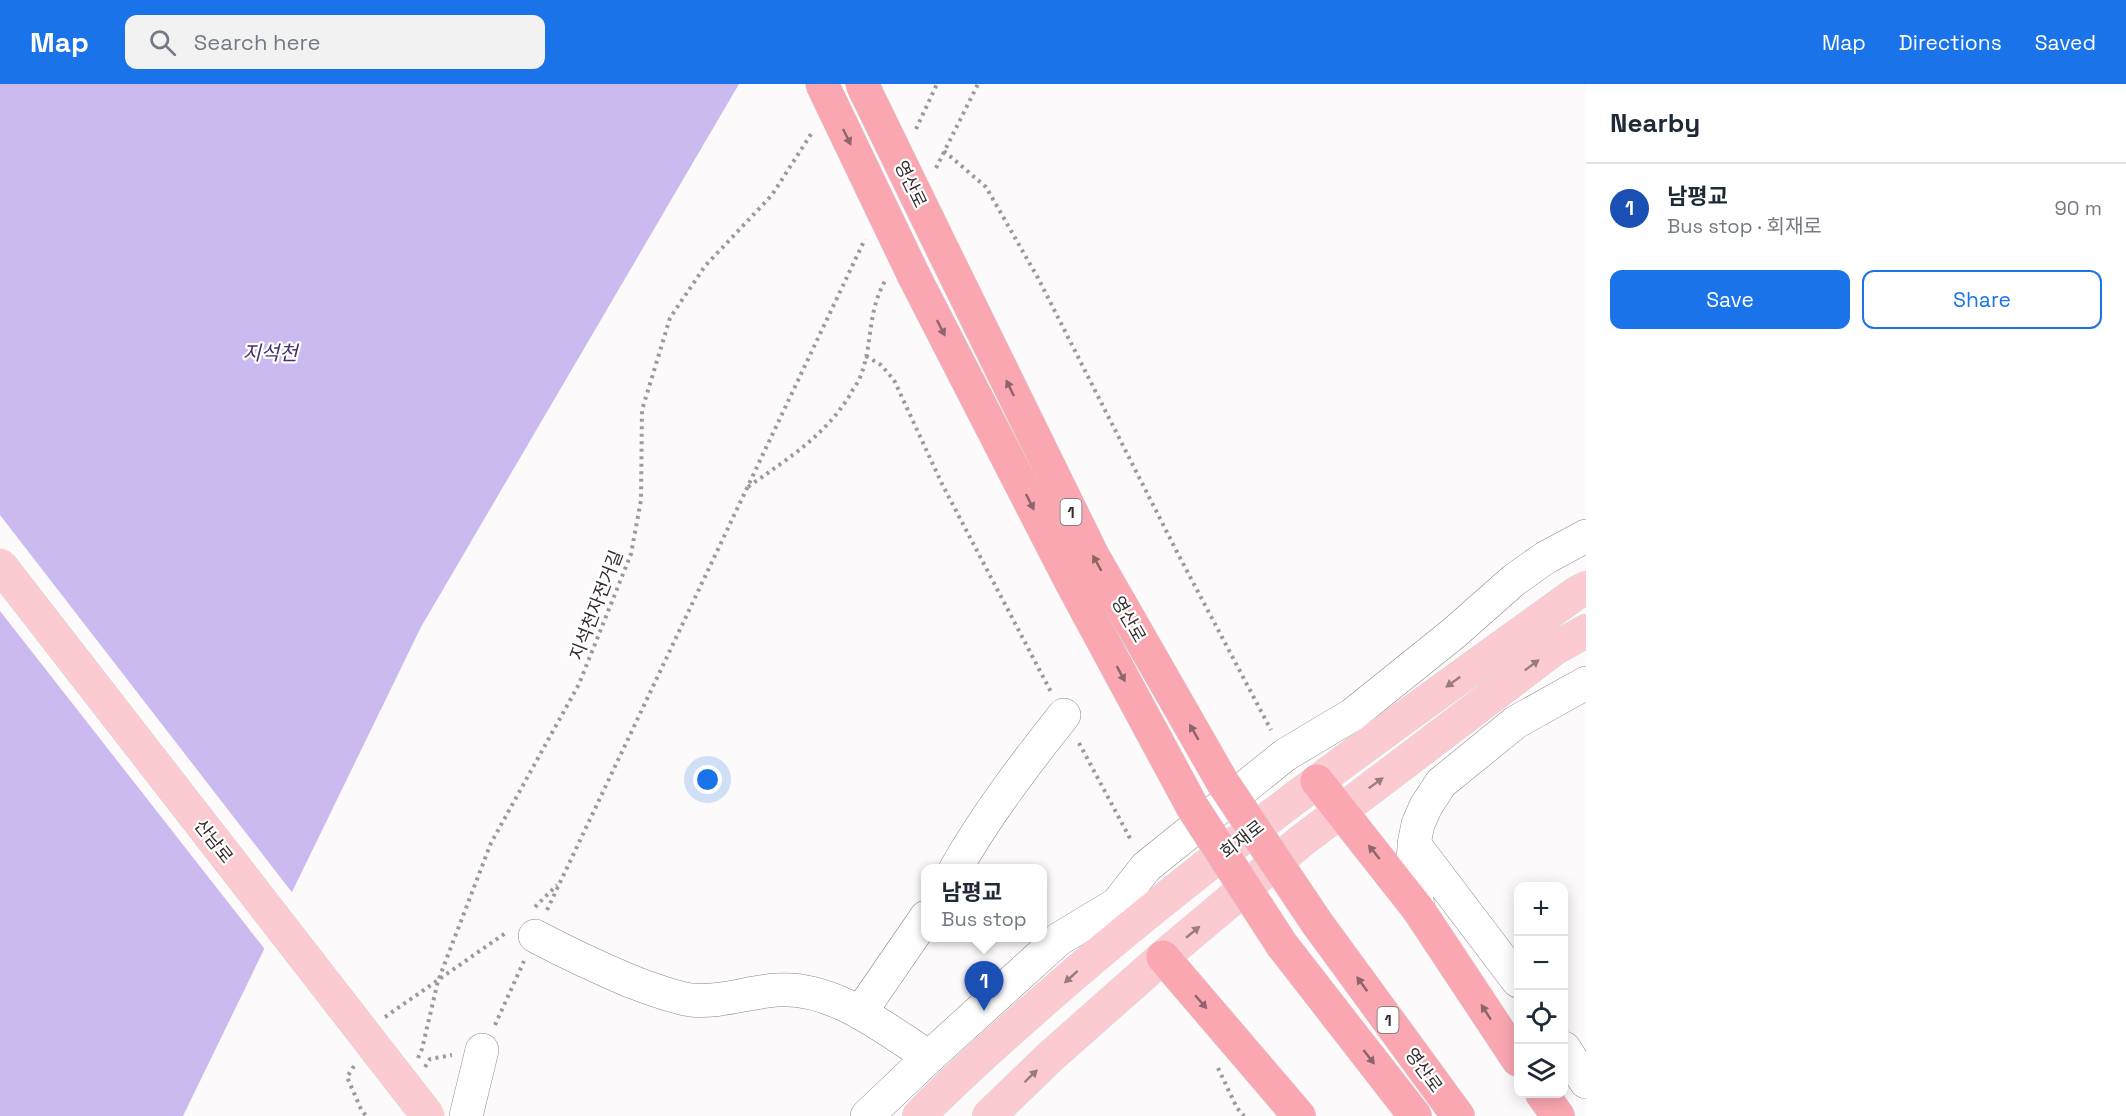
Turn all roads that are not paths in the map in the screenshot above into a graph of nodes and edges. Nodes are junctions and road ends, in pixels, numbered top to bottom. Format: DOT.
graph roads {
  1 [pos="822,84"];
  2 [pos="862,84"];
  3 [pos="1586,536"];
  4 [pos="0,565"];
  5 [pos="1586,588"];
  6 [pos="1586,631"];
  7 [pos="1586,682"];
  8 [pos="1064,715"];
  9 [pos="1414,756"];
  10 [pos="1317,782"];
  11 [pos="1441,783"];
  12 [pos="1340,810"];
  13 [pos="1414,844"];
  14 [pos="958,864"];
  15 [pos="1117,904"];
  16 [pos="1418,909"];
  17 [pos="921,923"];
  18 [pos="525,926"];
  19 [pos="1115,938"];
  20 [pos="1163,957"];
  21 [pos="1514,976"];
  22 [pos="861,1013"];
  23 [pos="482,1050"];
  24 [pos="1514,1054"];
  25 [pos="1568,1055"];
  26 [pos="928,1056"];
  27 [pos="1586,1082"];
  28 [pos="1545,1098"];
  29 [pos="428,1116"];
  30 [pos="466,1116"];
  31 [pos="867,1116"];
  32 [pos="919,1116"];
  33 [pos="988,1116"];
  34 [pos="1299,1116"];
  35 [pos="1415,1116"];
  36 [pos="1458,1116"];
  37 [pos="1558,1116"];
  1 -- 35 [label="highway, 영산로 / 1, one-way, bridge"];
  36 -- 2 [label="highway, 영산로 / 1, one-way, bridge"];
  3 -- 15 [label="street"];
  4 -- 29 [label="main road, 산남로, bridge"];
  5 -- 10 [label="main road, 회재로, one-way"];
  9 -- 6 [label="main road, one-way"];
  7 -- 11 [label="street"];
  8 -- 14 [label="street"];
  9 -- 11 [label="street"];
  12 -- 9 [label="main road, one-way"];
  10 -- 12 [label="highway"];
  10 -- 19 [label="main road, 회재로"];
  11 -- 13 [label="street"];
  16 -- 12 [label="highway, one-way"];
  20 -- 12 [label="main road, one-way"];
  13 -- 16 [label="street"];
  13 -- 21 [label="street"];
  15 -- 19 [label="street"];
  15 -- 26 [label="street"];
  24 -- 16 [label="highway, one-way"];
  17 -- 22 [label="street"];
  18 -- 22 [label="street"];
  19 -- 32 [label="main road, 회재로, one-way"];
  33 -- 20 [label="main road, one-way"];
  20 -- 34 [label="highway, one-way"];
  22 -- 26 [label="street"];
  23 -- 30 [label="street"];
  25 -- 27 [label="street"];
  26 -- 31 [label="street"];
  28 -- 37 [label="highway"];
}
